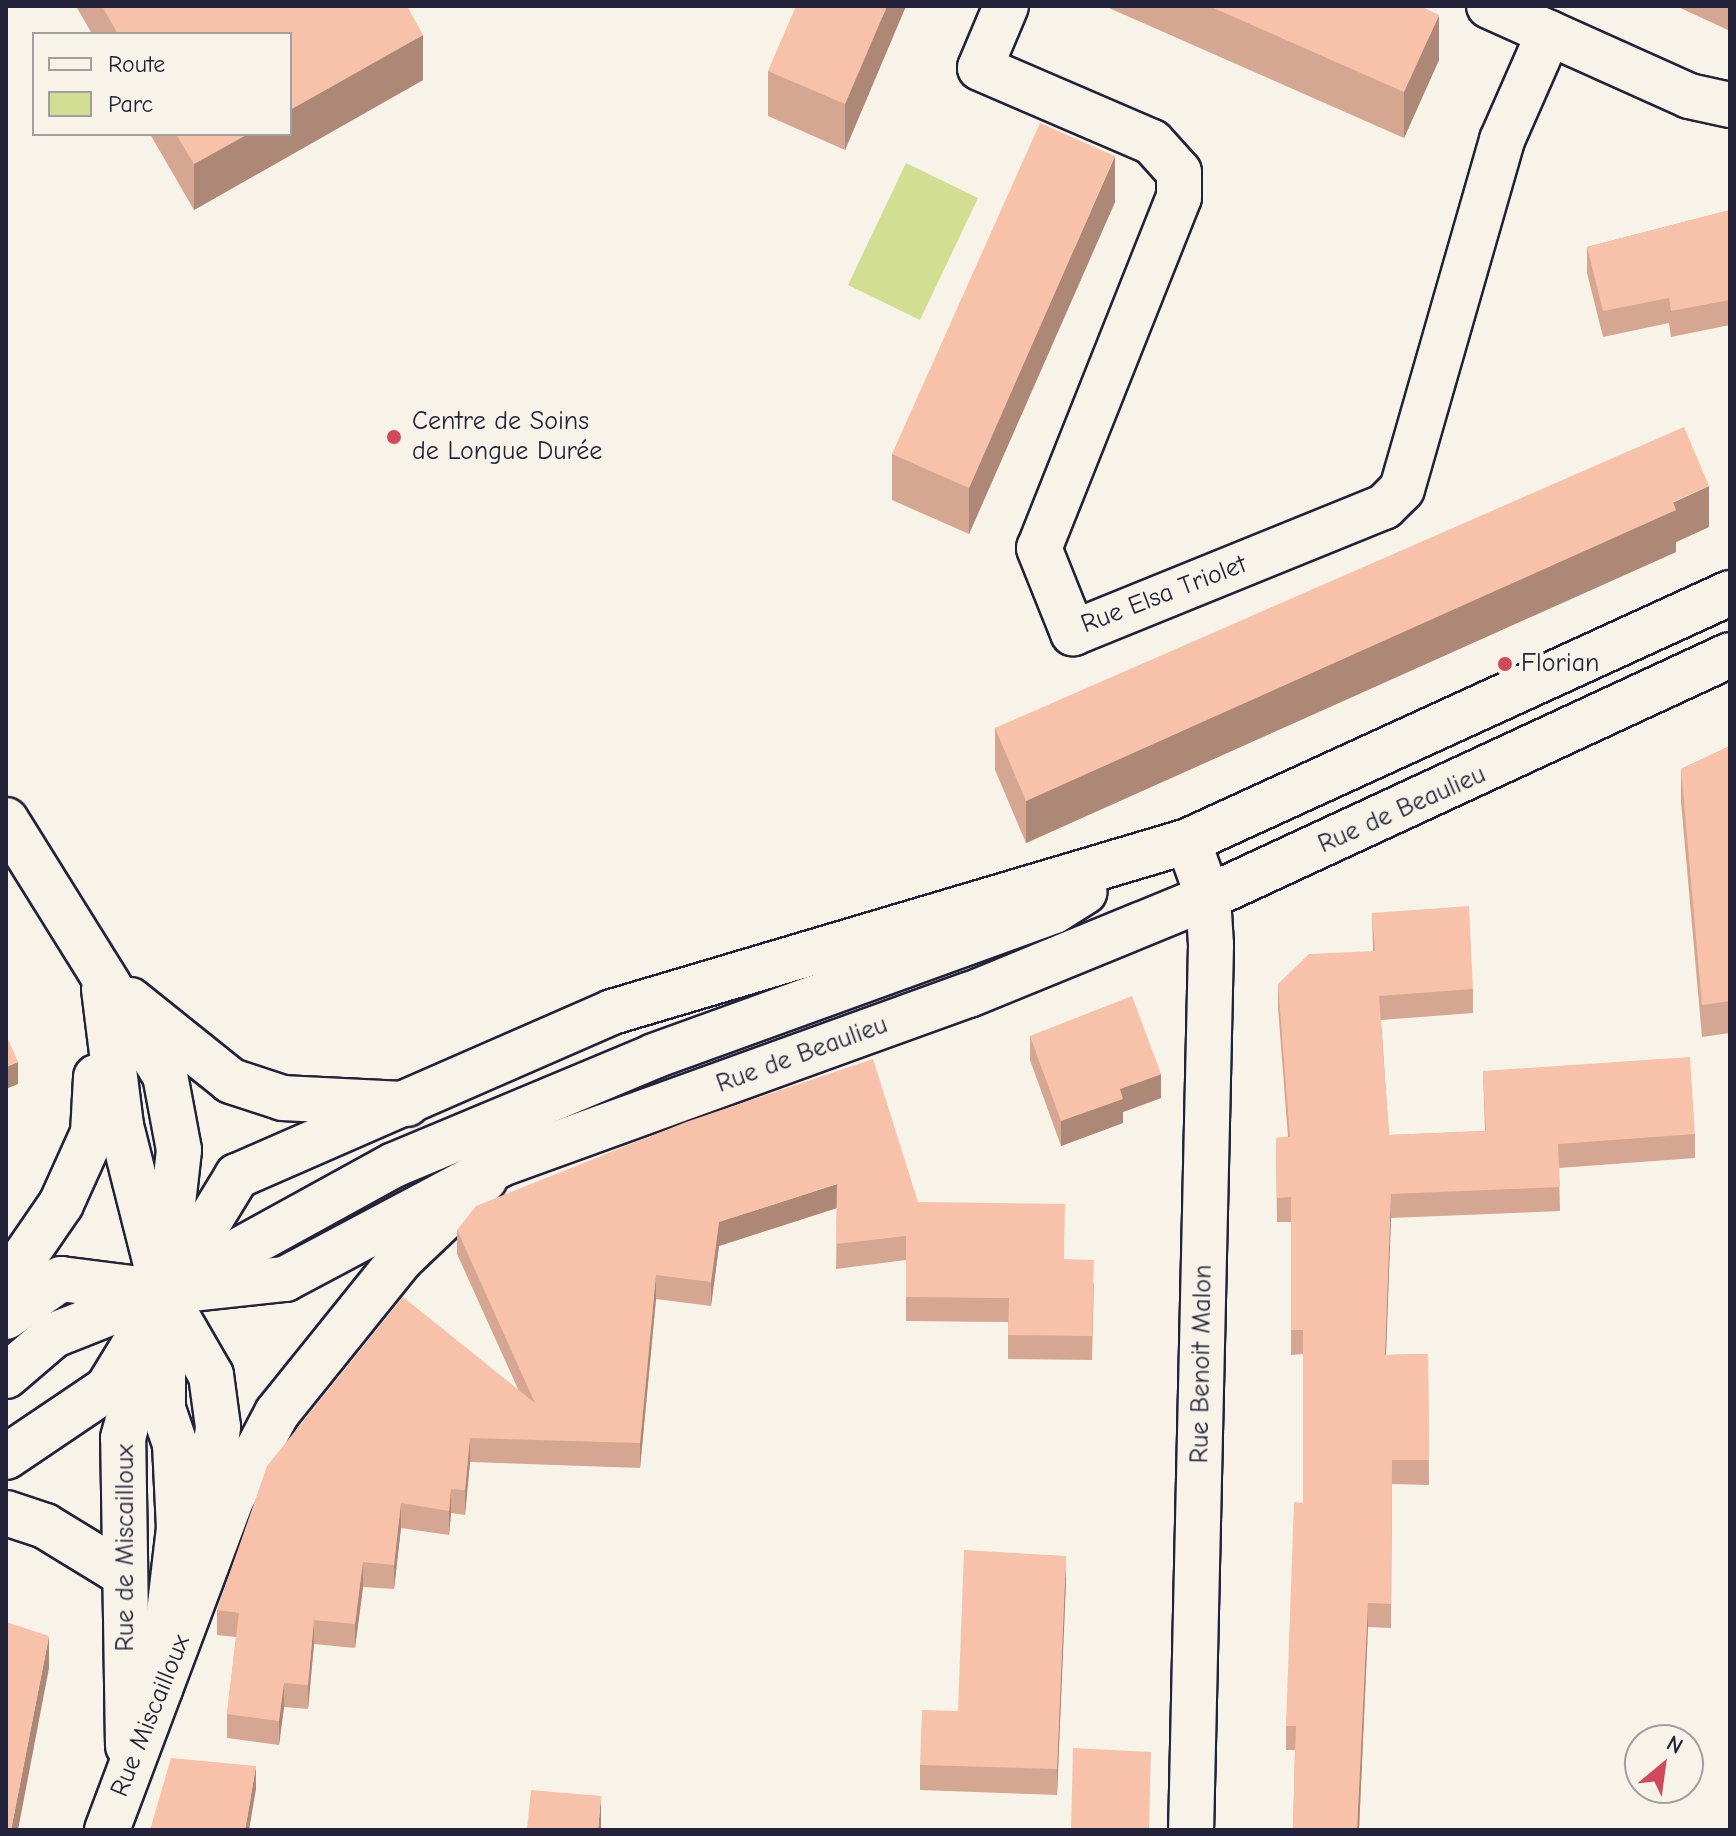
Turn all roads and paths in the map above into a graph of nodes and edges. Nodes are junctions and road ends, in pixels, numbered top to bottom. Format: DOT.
graph roads {
  1 [pos="1006,6"];
  2 [pos="1489,6"];
  3 [pos="1549,33"];
  4 [pos="1730,105"];
  5 [pos="1730,593"];
  6 [pos="1730,655"];
  7 [pos="6,820"];
  8 [pos="1188,841"];
  9 [pos="1137,859"];
  10 [pos="1208,897"];
  11 [pos="103,979"];
  12 [pos="407,1104"];
  13 [pos="501,1164"];
  14 [pos="6,1284"];
  15 [pos="163,1292"];
  16 [pos="6,1317"];
  17 [pos="6,1376"];
  18 [pos="6,1457"];
  19 [pos="6,1513"];
  20 [pos="125,1575"];
  21 [pos="198,1602"];
  22 [pos="160,1689"];
  23 [pos="129,1761"];
  24 [pos="107,1830"];
  25 [pos="1191,1830"];
  1 -- 3 [label="street, Rue Elsa Triolet"];
  2 -- 3 [label="street"];
  3 -- 4 [label="street"];
  5 -- 8 [label="street"];
  6 -- 10 [label="street, Rue de Beaulieu"];
  7 -- 11 [label="street"];
  8 -- 9 [label="street"];
  8 -- 10 [label="street"];
  9 -- 12 [label="street"];
  9 -- 15 [label="street"];
  10 -- 13 [label="street, Rue de Beaulieu"];
  10 -- 25 [label="street, Rue Benoit Malon"];
  11 -- 12 [label="street"];
  11 -- 14 [label="street"];
  11 -- 15 [label="street"];
  12 -- 15 [label="street"];
  13 -- 15 [label="street, Rue de Beaulieu"];
  13 -- 21 [label="street"];
  15 -- 16 [label="street"];
  15 -- 17 [label="street"];
  15 -- 18 [label="street"];
  15 -- 20 [label="street, Rue de Miscailloux"];
  15 -- 21 [label="street"];
  15 -- 22 [label="street, Rue de Miscailloux"];
  19 -- 20 [label="street"];
  20 -- 23 [label="street, Rue de Miscailloux"];
  21 -- 22 [label="street, Rue Miscailloux"];
  22 -- 23 [label="street, Rue Miscailloux"];
  23 -- 24 [label="street, Rue Miscailloux"];
}
